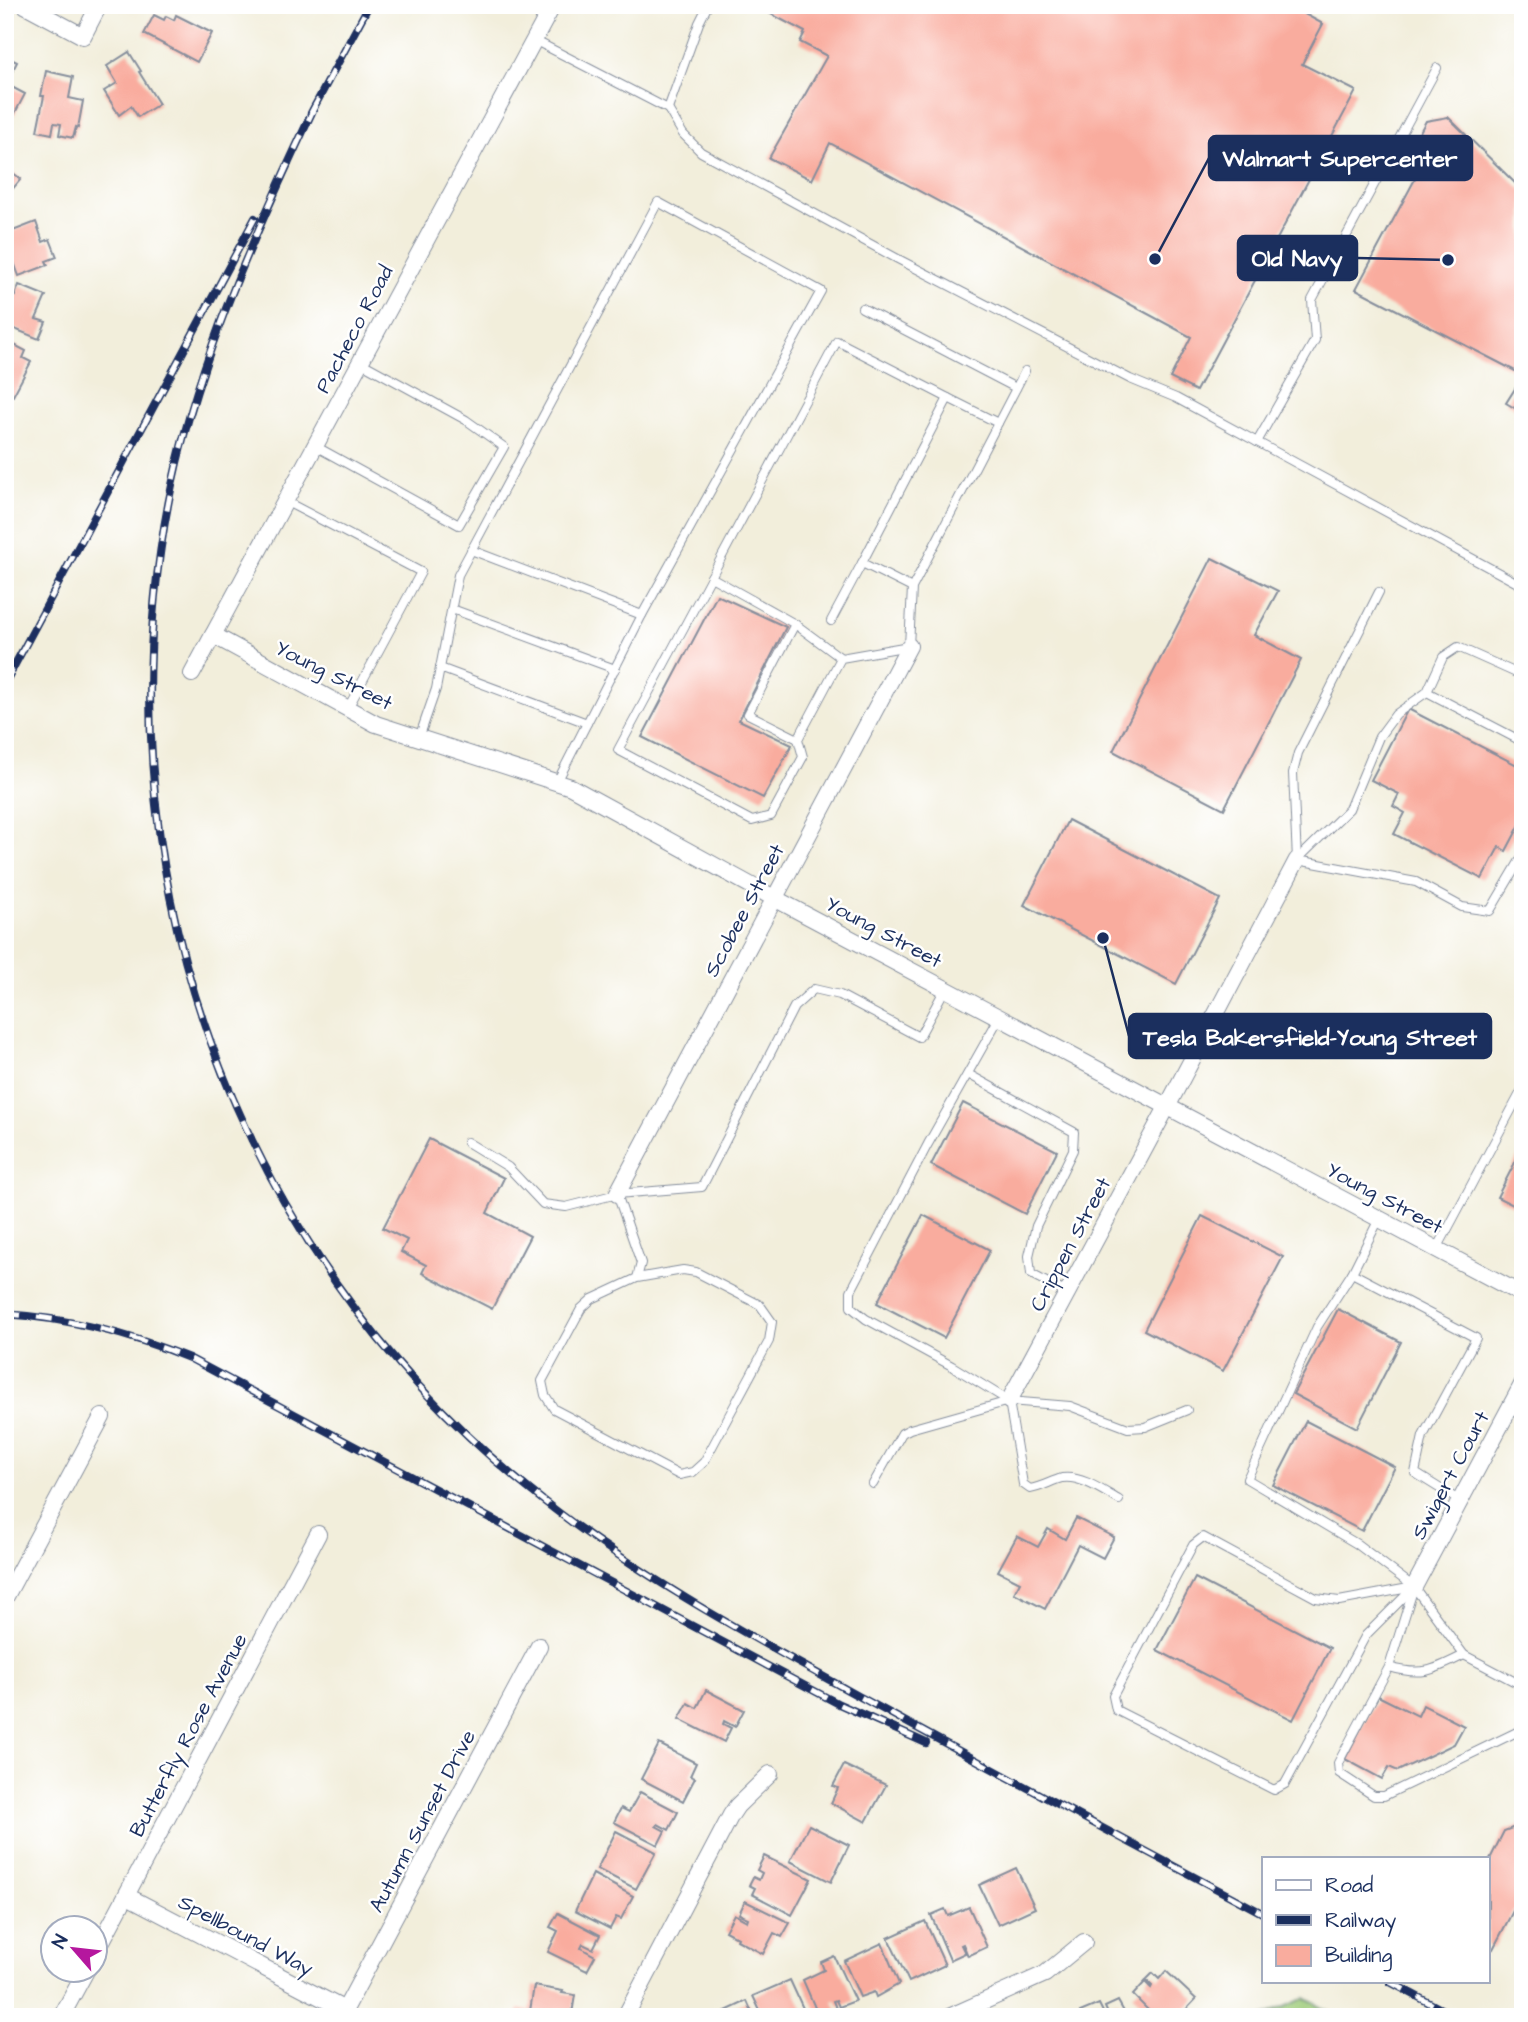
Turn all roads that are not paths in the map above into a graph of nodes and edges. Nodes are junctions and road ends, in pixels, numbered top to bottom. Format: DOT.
graph roads {
  1 [pos="26,5"];
  2 [pos="99,5"];
  3 [pos="553,5"];
  4 [pos="708,5"];
  5 [pos="534,40"];
  6 [pos="1437,68"];
  7 [pos="668,109"];
  8 [pos="862,308"];
  9 [pos="360,362"];
  10 [pos="1025,371"];
  11 [pos="1016,388"];
  12 [pos="948,397"];
  13 [pos="998,423"];
  14 [pos="1257,442"];
  15 [pos="315,446"];
  16 [pos="285,501"];
  17 [pos="471,550"];
  18 [pos="862,563"];
  19 [pos="711,578"];
  20 [pos="1523,586"];
  21 [pos="912,588"];
  22 [pos="1379,592"];
  23 [pos="452,609"];
  24 [pos="642,615"];
  25 [pos="831,621"];
  26 [pos="795,624"];
  27 [pos="213,635"];
  28 [pos="909,646"];
  29 [pos="841,658"];
  30 [pos="440,668"];
  31 [pos="615,668"];
  32 [pos="192,674"];
  33 [pos="1523,676"];
  34 [pos="1427,692"];
  35 [pos="348,708"];
  36 [pos="587,723"];
  37 [pos="419,738"];
  38 [pos="798,739"];
  39 [pos="1523,742"];
  40 [pos="557,782"];
  41 [pos="1523,855"];
  42 [pos="1297,860"];
  43 [pos="774,898"];
  44 [pos="946,989"];
  45 [pos="999,1018"];
  46 [pos="968,1074"];
  47 [pos="1523,1087"];
  48 [pos="1167,1107"];
  49 [pos="467,1142"];
  50 [pos="617,1194"];
  51 [pos="1380,1219"];
  52 [pos="1437,1250"];
  53 [pos="1352,1273"];
  54 [pos="637,1278"];
  55 [pos="1067,1293"];
  56 [pos="1523,1295"];
  57 [pos="1523,1383"];
  58 [pos="1009,1401"];
  59 [pos="1187,1410"];
  60 [pos="102,1417"];
  61 [pos="873,1484"];
  62 [pos="1119,1500"];
  63 [pos="1460,1501"];
  64 [pos="318,1534"];
  65 [pos="1413,1587"];
  66 [pos="5,1598"];
  67 [pos="539,1646"];
  68 [pos="1464,1655"];
  69 [pos="1389,1667"];
  70 [pos="1523,1686"];
  71 [pos="1523,1729"];
  72 [pos="770,1774"];
  73 [pos="127,1896"];
  74 [pos="108,1931"];
  75 [pos="1084,1941"];
  76 [pos="79,1983"];
  77 [pos="5,2010"];
  78 [pos="343,2013"];
  79 [pos="18,2017"];
  80 [pos="61,2017"];
  81 [pos="625,2017"];
  82 [pos="949,2017"];
  1 -- 2 [label="street"];
  3 -- 5 [label="street, Pacheco Road"];
  4 -- 7 [label="lane"];
  5 -- 7 [label="lane"];
  5 -- 9 [label="street, Pacheco Road"];
  6 -- 14 [label="lane"];
  7 -- 14 [label="lane"];
  8 -- 11 [label="lane"];
  9 -- 15 [label="street, Pacheco Road"];
  9 -- 15 [label="lane"];
  10 -- 11 [label="lane"];
  11 -- 13 [label="lane"];
  12 -- 13 [label="lane"];
  12 -- 18 [label="lane"];
  12 -- 19 [label="lane"];
  13 -- 21 [label="lane"];
  14 -- 20 [label="lane"];
  15 -- 16 [label="street, Pacheco Road"];
  16 -- 27 [label="street, Pacheco Road"];
  16 -- 35 [label="lane"];
  17 -- 23 [label="lane"];
  17 -- 24 [label="lane"];
  17 -- 24 [label="lane"];
  18 -- 21 [label="lane"];
  18 -- 25 [label="lane"];
  19 -- 26 [label="lane"];
  19 -- 38 [label="lane"];
  21 -- 28 [label="lane"];
  22 -- 42 [label="lane"];
  23 -- 30 [label="lane"];
  23 -- 31 [label="lane"];
  24 -- 31 [label="lane"];
  26 -- 29 [label="lane"];
  26 -- 38 [label="lane"];
  27 -- 32 [label="street, Pacheco Road"];
  27 -- 35 [label="street, Young Street"];
  28 -- 29 [label="lane"];
  28 -- 43 [label="street, Scobee Street"];
  29 -- 38 [label="lane"];
  30 -- 36 [label="lane"];
  30 -- 37 [label="lane"];
  31 -- 36 [label="lane"];
  33 -- 34 [label="lane"];
  34 -- 39 [label="lane"];
  34 -- 42 [label="lane"];
  35 -- 37 [label="street, Young Street"];
  36 -- 40 [label="lane"];
  37 -- 40 [label="street, Young Street"];
  40 -- 43 [label="street, Young Street"];
  41 -- 42 [label="lane"];
  42 -- 48 [label="street, Crippen Street"];
  43 -- 44 [label="street, Young Street"];
  43 -- 50 [label="street, Scobee Street"];
  44 -- 45 [label="street, Young Street"];
  44 -- 50 [label="lane"];
  45 -- 46 [label="lane"];
  45 -- 48 [label="street, Young Street"];
  46 -- 55 [label="lane"];
  46 -- 58 [label="lane"];
  47 -- 52 [label="lane"];
  48 -- 51 [label="street, Young Street"];
  48 -- 55 [label="street, Crippen Street"];
  49 -- 50 [label="lane"];
  50 -- 54 [label="lane"];
  51 -- 52 [label="street, Young Street"];
  51 -- 53 [label="lane"];
  52 -- 56 [label="street, Young Street"];
  53 -- 63 [label="lane"];
  53 -- 65 [label="lane"];
  54 -- 54 [label="lane"];
  55 -- 58 [label="street, Crippen Street"];
  57 -- 63 [label="street, Swigert Court"];
  58 -- 59 [label="lane"];
  58 -- 61 [label="lane"];
  58 -- 62 [label="lane"];
  60 -- 66 [label="street"];
  63 -- 65 [label="street, Swigert Court"];
  64 -- 73 [label="street, Butterfly Rose Avenue"];
  65 -- 65 [label="lane"];
  65 -- 68 [label="lane"];
  65 -- 69 [label="lane"];
  67 -- 78 [label="street, Autumn Sunset Drive"];
  68 -- 69 [label="lane"];
  68 -- 70 [label="lane"];
  69 -- 71 [label="lane"];
  72 -- 81 [label="street"];
  73 -- 74 [label="street, Butterfly Rose Avenue"];
  73 -- 78 [label="street, Spellbound Way"];
  75 -- 82 [label="street"];
  76 -- 80 [label="street"];
  77 -- 79 [label="street"];
}
